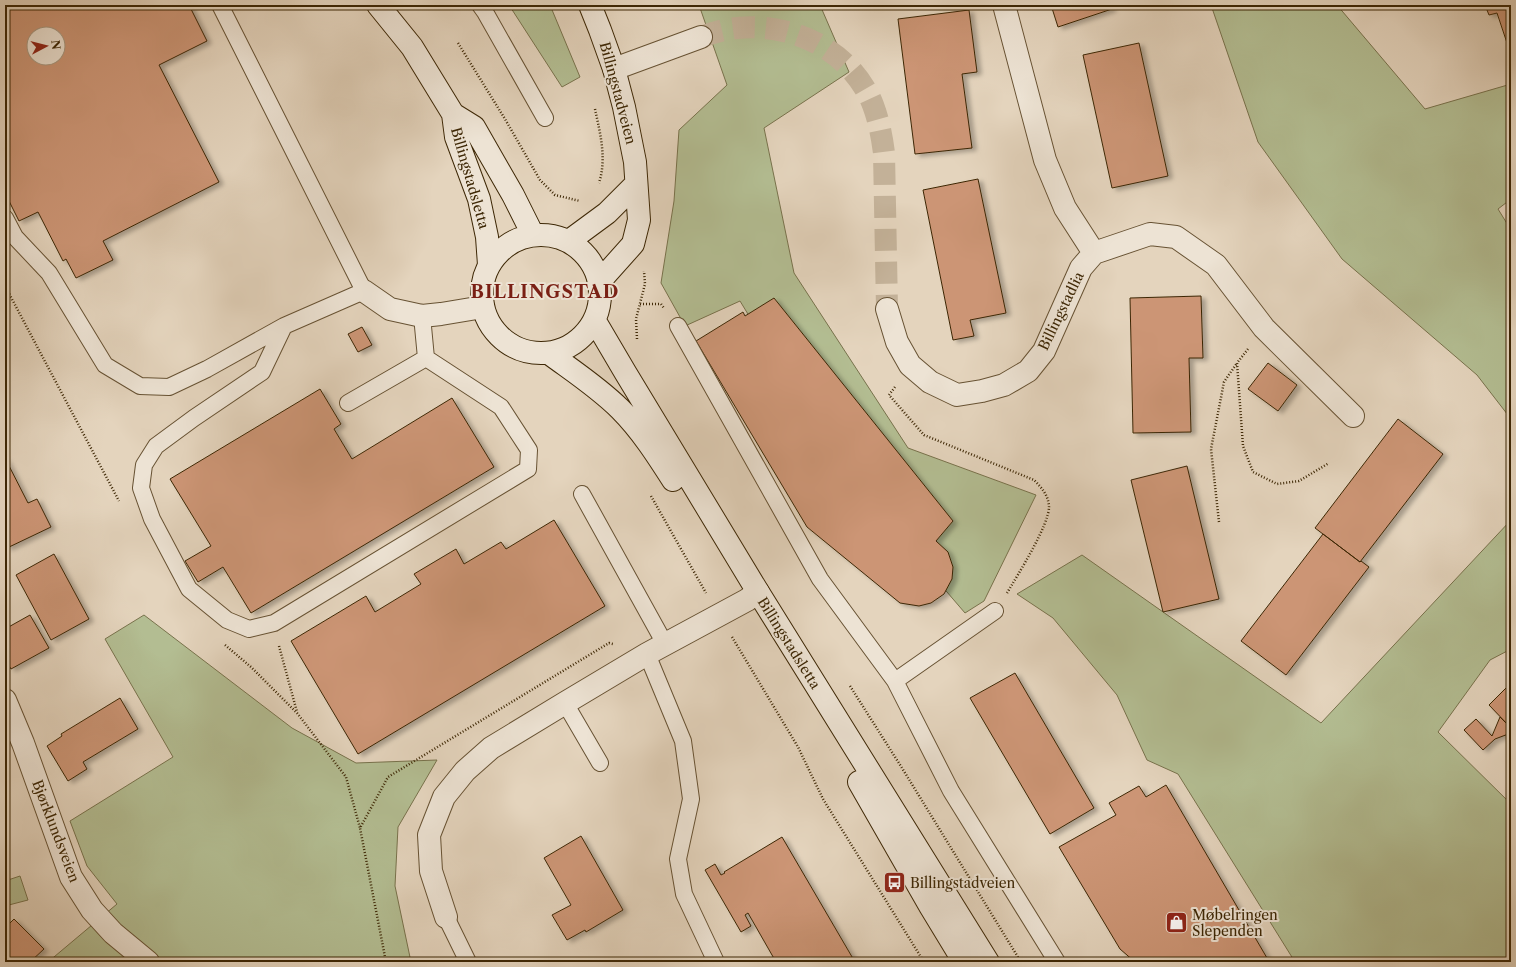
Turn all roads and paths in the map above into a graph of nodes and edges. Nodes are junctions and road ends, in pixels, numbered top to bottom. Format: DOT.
graph roads {
  1 [pos="220,5"];
  2 [pos="378,5"];
  3 [pos="480,5"];
  4 [pos="590,5"];
  5 [pos="1004,5"];
  6 [pos="701,37"];
  7 [pos="458,43"];
  8 [pos="614,69"];
  9 [pos="595,108"];
  10 [pos="453,114"];
  11 [pos="544,118"];
  12 [pos="636,184"];
  13 [pos="597,187"];
  14 [pos="582,201"];
  15 [pos="5,218"];
  16 [pos="533,235"];
  17 [pos="569,241"];
  18 [pos="1094,253"];
  19 [pos="489,266"];
  20 [pos="644,269"];
  21 [pos="600,281"];
  22 [pos="364,291"];
  23 [pos="483,307"];
  24 [pos="887,310"];
  25 [pos="422,316"];
  26 [pos="595,321"];
  27 [pos="284,326"];
  28 [pos="678,326"];
  29 [pos="1264,328"];
  30 [pos="638,346"];
  31 [pos="550,354"];
  32 [pos="426,358"];
  33 [pos="1237,363"];
  34 [pos="910,365"];
  35 [pos="348,403"];
  36 [pos="1353,416"];
  37 [pos="1330,463"];
  38 [pos="649,493"];
  39 [pos="582,494"];
  40 [pos="1219,522"];
  41 [pos="752,596"];
  42 [pos="995,611"];
  43 [pos="719,615"];
  44 [pos="274,623"];
  45 [pos="656,649"];
  46 [pos="895,681"];
  47 [pos="849,685"];
  48 [pos="5,700"];
  49 [pos="565,703"];
  50 [pos="297,713"];
  51 [pos="600,763"];
  52 [pos="446,917"];
  53 [pos="464,960"];
  54 [pos="148,962"];
  55 [pos="716,962"];
  56 [pos="924,962"];
  57 [pos="964,962"];
  58 [pos="988,962"];
  59 [pos="1021,962"];
  60 [pos="1057,962"];
  1 -- 22 [label="lane"];
  2 -- 10 [label="main road, Billingstadsletta"];
  3 -- 11 [label="lane"];
  4 -- 8 [label="main road, Billingstadveien"];
  5 -- 18 [label="main road"];
  6 -- 8 [label="main road"];
  7 -- 14 [label="path"];
  8 -- 12 [label="main road, Billingstadveien"];
  9 -- 13 [label="path"];
  10 -- 16 [label="main road, Billingstadsletta"];
  10 -- 19 [label="main road, Billingstadsletta"];
  12 -- 17 [label="main road"];
  12 -- 21 [label="main road, Billingstadveien"];
  15 -- 27 [label="lane"];
  16 -- 17 [label="main road"];
  16 -- 19 [label="main road"];
  17 -- 21 [label="main road"];
  18 -- 29 [label="main road"];
  18 -- 34 [label="main road, Billingstadlia"];
  19 -- 23 [label="main road"];
  20 -- 30 [label="path"];
  21 -- 26 [label="main road"];
  22 -- 25 [label="main road"];
  22 -- 27 [label="lane"];
  23 -- 25 [label="main road"];
  23 -- 31 [label="main road"];
  24 -- 34 [label="main road, Billingstadlia"];
  25 -- 32 [label="lane"];
  26 -- 31 [label="main road"];
  26 -- 41 [label="main road, Billingstadsletta"];
  27 -- 44 [label="lane"];
  28 -- 46 [label="lane"];
  29 -- 33 [label="path"];
  29 -- 36 [label="main road"];
  31 -- 41 [label="main road, Billingstadsletta"];
  32 -- 35 [label="lane"];
  32 -- 44 [label="lane"];
  33 -- 37 [label="path"];
  33 -- 40 [label="path"];
  34 -- 42 [label="path"];
  38 -- 43 [label="path"];
  39 -- 45 [label="lane"];
  41 -- 43 [label="main road"];
  41 -- 57 [label="main road, Billingstadsletta"];
  41 -- 58 [label="main road, Billingstadsletta"];
  42 -- 46 [label="lane"];
  43 -- 45 [label="main road"];
  43 -- 56 [label="path"];
  44 -- 50 [label="path"];
  45 -- 49 [label="main road"];
  45 -- 55 [label="lane"];
  46 -- 60 [label="lane"];
  47 -- 59 [label="path"];
  48 -- 54 [label="main road, Bjørklundsveien"];
  49 -- 51 [label="lane"];
  49 -- 52 [label="main road"];
  52 -- 53 [label="lane"];
}
